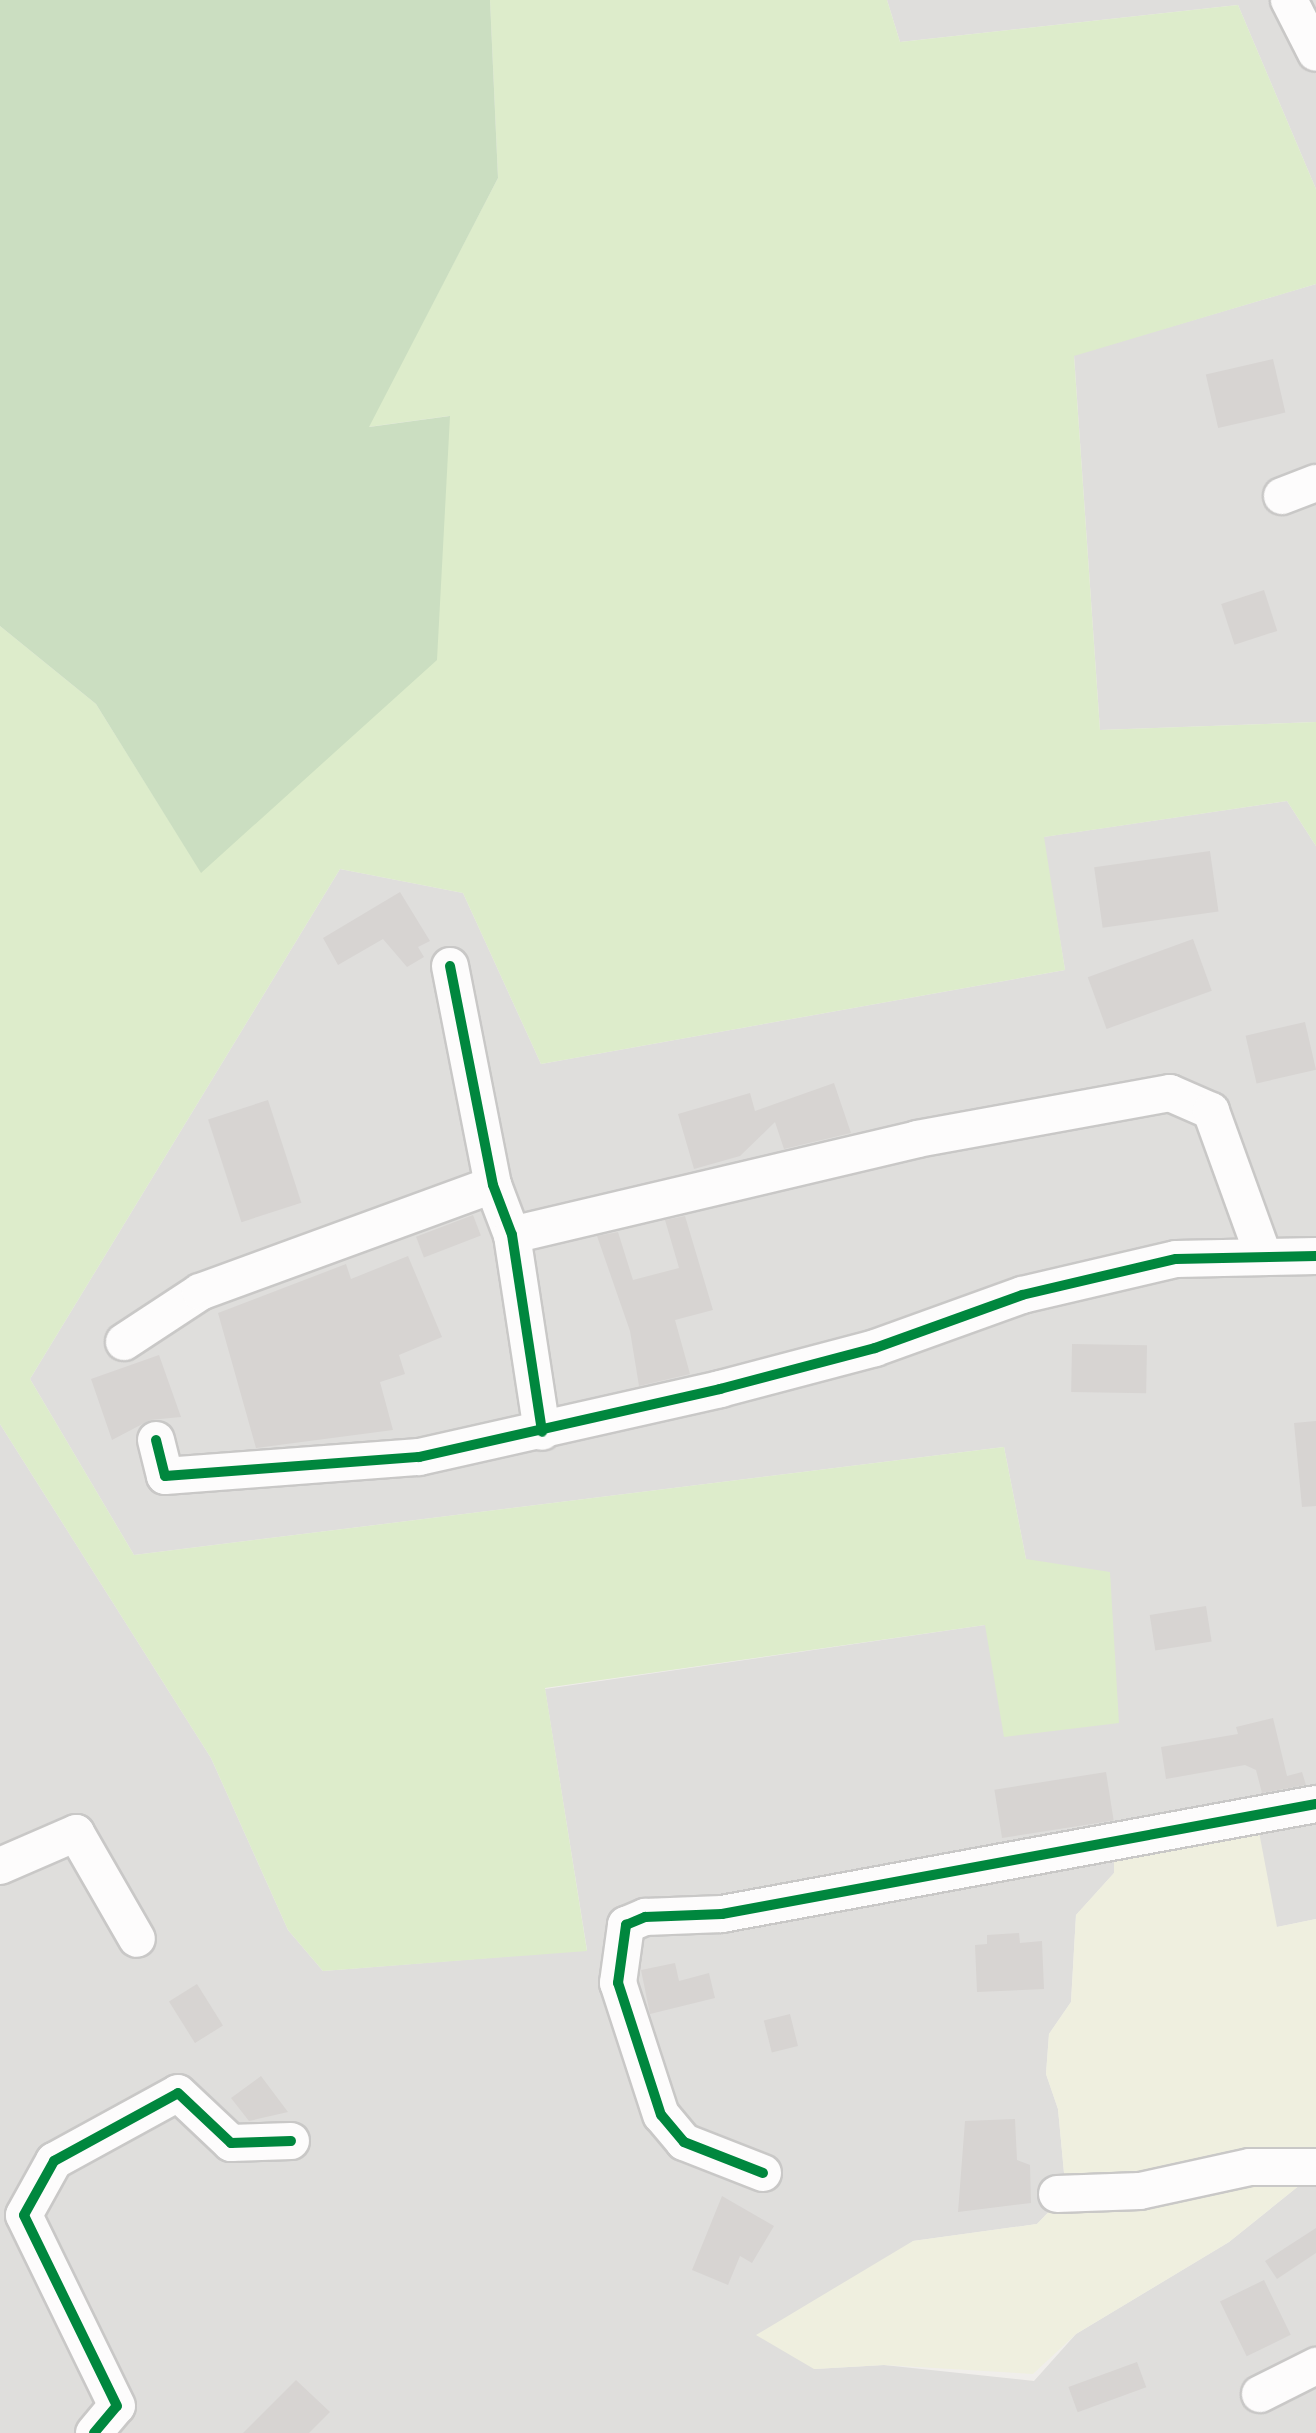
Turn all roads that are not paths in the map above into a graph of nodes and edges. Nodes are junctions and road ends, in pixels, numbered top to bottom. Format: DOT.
graph roads {
  1 [pos="1289,0"];
  2 [pos="1313,40"];
  3 [pos="1316,483"];
  4 [pos="1282,496"];
  5 [pos="450,966"];
  6 [pos="493,1185"];
  7 [pos="512,1235"];
  8 [pos="1263,1255"];
  9 [pos="1316,1256"];
  10 [pos="124,1342"];
  11 [pos="542,1432"];
  12 [pos="156,1440"];
  13 [pos="1316,1804"];
  14 [pos="0,1866"];
  15 [pos="137,1939"];
  16 [pos="291,2141"];
  17 [pos="1316,2167"];
  18 [pos="763,2173"];
  19 [pos="1057,2194"];
  20 [pos="12,2215"];
  21 [pos="1316,2366"];
  22 [pos="1260,2394"];
  23 [pos="94,2433"];
  1 -- 2 [label="street"];
  3 -- 4 [label="street"];
  5 -- 6 [label="street"];
  6 -- 7 [label="street"];
  6 -- 10 [label="street"];
  7 -- 8 [label="street"];
  7 -- 11 [label="street"];
  8 -- 9 [label="street"];
  8 -- 11 [label="street"];
  11 -- 12 [label="street"];
  13 -- 18 [label="street"];
  14 -- 15 [label="street"];
  16 -- 20 [label="street"];
  17 -- 19 [label="street"];
  20 -- 23 [label="street"];
  21 -- 22 [label="street"];
}
